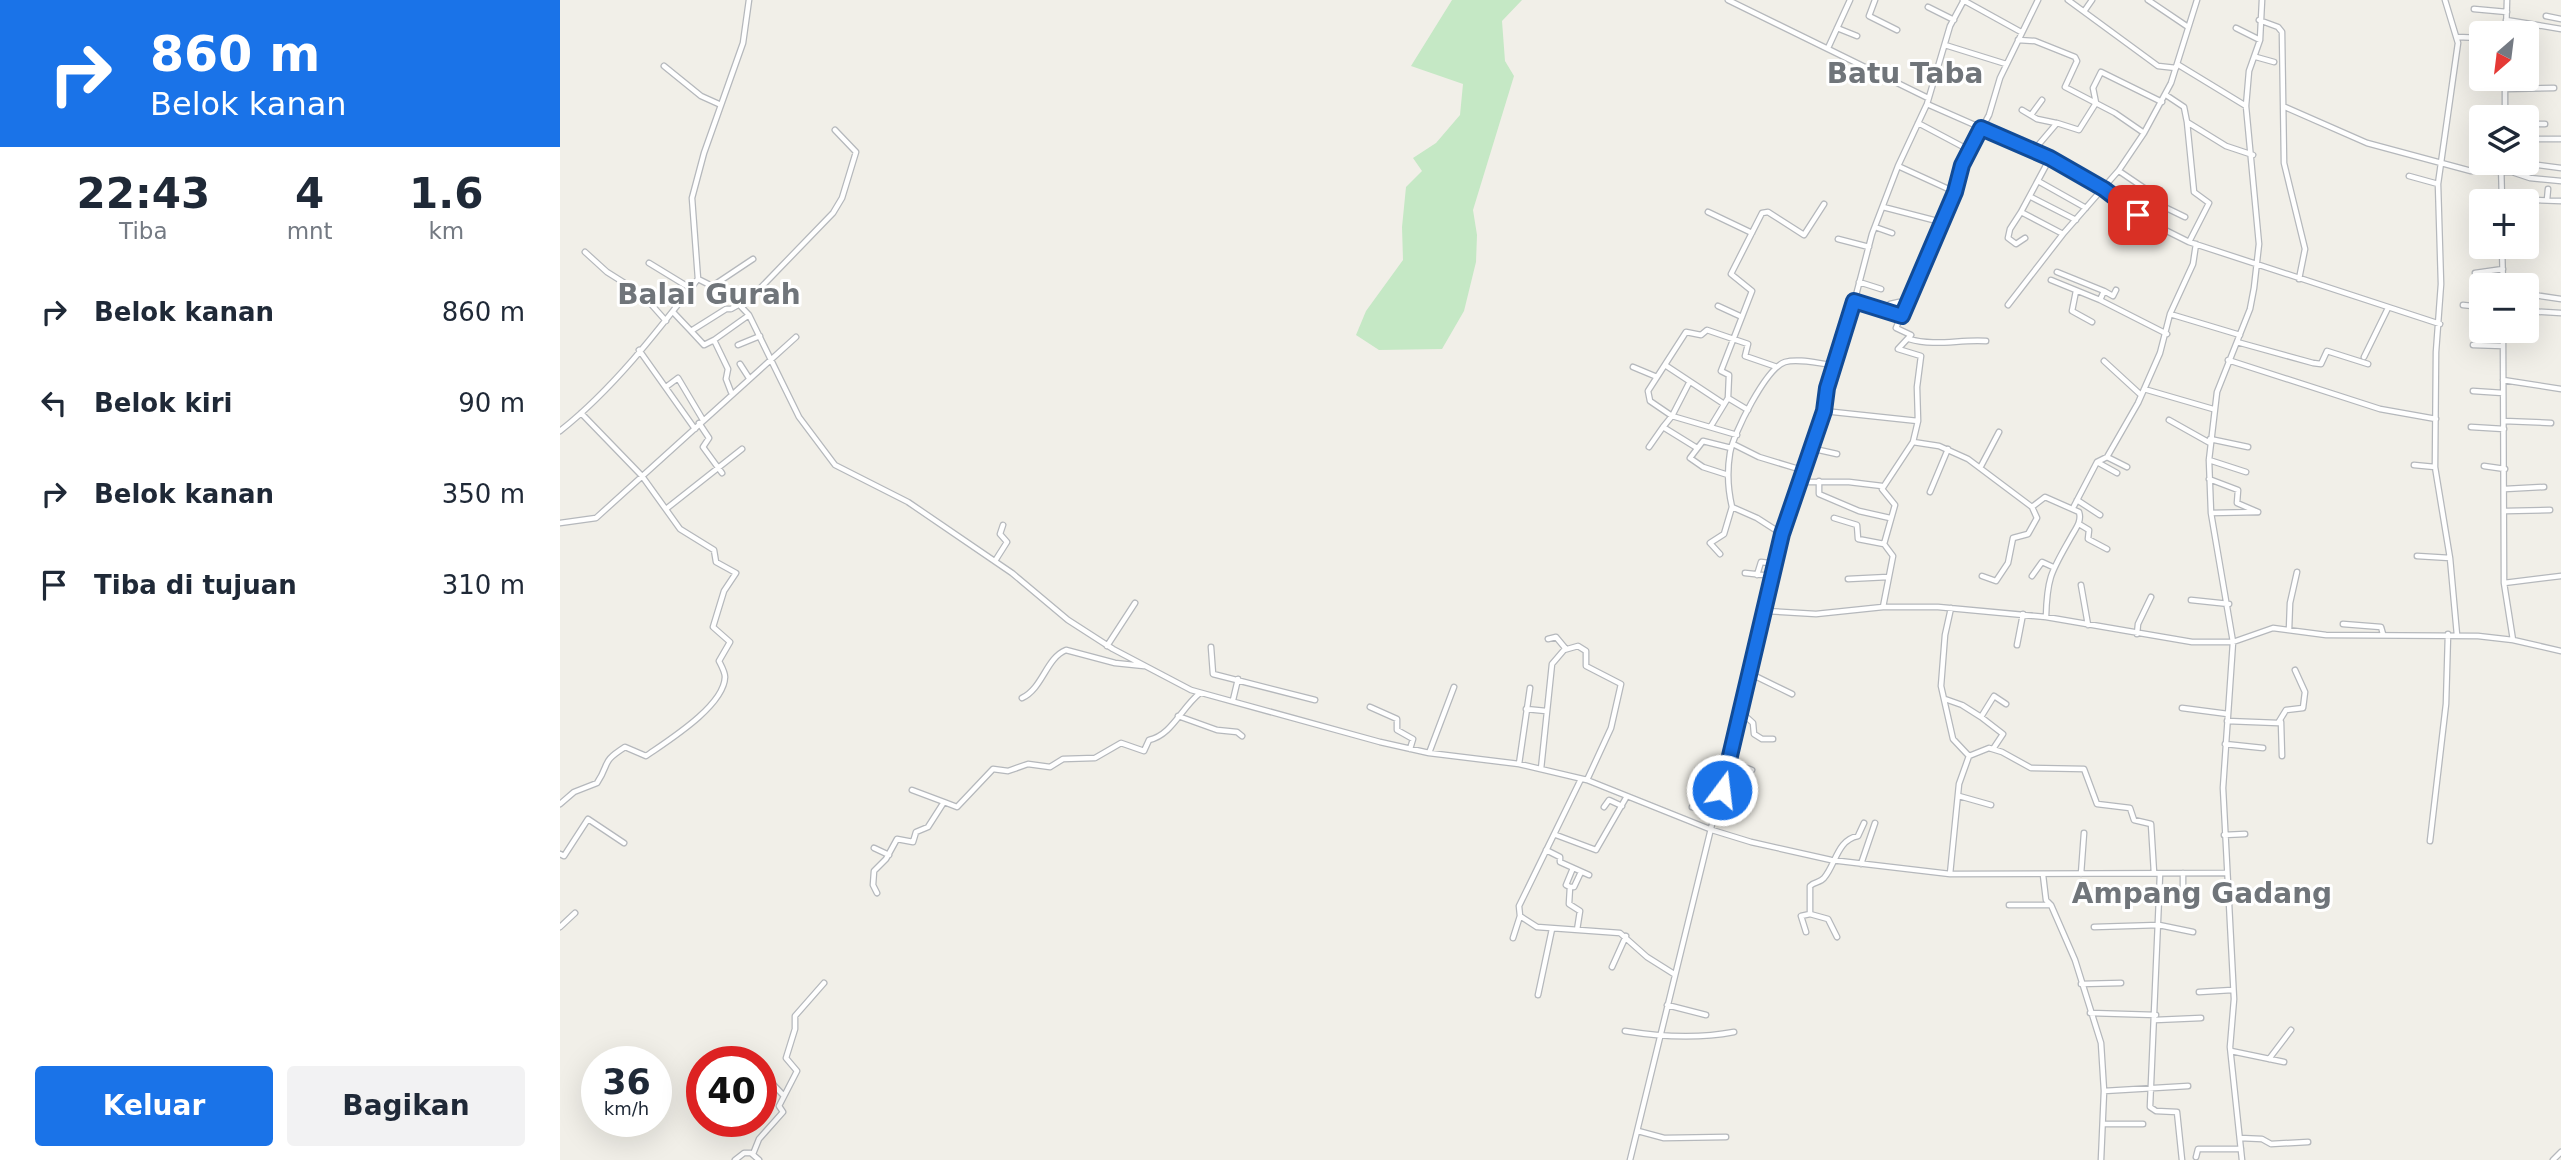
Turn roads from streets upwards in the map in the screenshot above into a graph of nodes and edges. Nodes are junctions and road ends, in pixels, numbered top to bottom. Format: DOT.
graph roads {
  1 [pos="750,0"];
  2 [pos="1728,0"];
  3 [pos="1850,0"];
  4 [pos="1875,0"];
  5 [pos="1963,0"];
  6 [pos="2038,0"];
  7 [pos="2068,0"];
  8 [pos="2092,0"];
  9 [pos="2148,0"];
  10 [pos="2197,0"];
  11 [pos="2262,0"];
  12 [pos="2445,0"];
  13 [pos="2507,0"];
  14 [pos="1928,6"];
  15 [pos="2474,9"];
  16 [pos="2085,10"];
  17 [pos="2507,12"];
  18 [pos="2546,16"];
  19 [pos="2561,19"];
  20 [pos="1954,20"];
  21 [pos="2259,20"];
  22 [pos="2506,20"];
  23 [pos="2188,27"];
  24 [pos="1837,28"];
  25 [pos="2236,28"];
  26 [pos="1897,30"];
  27 [pos="2561,30"];
  28 [pos="2021,32"];
  29 [pos="1857,36"];
  30 [pos="2457,37"];
  31 [pos="2469,37"];
  32 [pos="2018,40"];
  33 [pos="2260,40"];
  34 [pos="1945,45"];
  35 [pos="1828,48"];
  36 [pos="2256,57"];
  37 [pos="2274,62"];
  38 [pos="2006,64"];
  39 [pos="664,65"];
  40 [pos="2177,66"];
  41 [pos="2539,88"];
  42 [pos="2554,88"];
  43 [pos="2166,95"];
  44 [pos="2042,100"];
  45 [pos="1928,101"];
  46 [pos="2162,102"];
  47 [pos="2096,103"];
  48 [pos="721,106"];
  49 [pos="2246,106"];
  50 [pos="2286,107"];
  51 [pos="2022,110"];
  52 [pos="2031,115"];
  53 [pos="2187,122"];
  54 [pos="1918,123"];
  55 [pos="2057,123"];
  56 [pos="2539,124"];
  57 [pos="2545,124"];
  58 [pos="1981,128"];
  59 [pos="835,130"];
  60 [pos="2144,133"];
  61 [pos="2539,139"];
  62 [pos="2561,139"];
  63 [pos="1969,150"];
  64 [pos="2034,150"];
  65 [pos="2253,155"];
  66 [pos="2050,158"];
  67 [pos="2440,162"];
  68 [pos="2539,165"];
  69 [pos="1898,166"];
  70 [pos="2561,168"];
  71 [pos="2119,170"];
  72 [pos="2469,170"];
  73 [pos="2521,175"];
  74 [pos="2409,176"];
  75 [pos="2038,181"];
  76 [pos="2561,181"];
  77 [pos="2438,184"];
  78 [pos="2104,189"];
  79 [pos="2548,189"];
  80 [pos="1955,192"];
  81 [pos="2150,192"];
  82 [pos="2031,197"];
  83 [pos="2539,200"];
  84 [pos="2547,200"];
  85 [pos="2561,201"];
  86 [pos="1824,204"];
  87 [pos="1884,207"];
  88 [pos="2086,208"];
  89 [pos="1708,212"];
  90 [pos="2021,212"];
  91 [pos="2138,215"];
  92 [pos="2185,217"];
  93 [pos="2076,220"];
  94 [pos="1941,222"];
  95 [pos="1875,228"];
  96 [pos="1752,233"];
  97 [pos="1892,233"];
  98 [pos="2063,234"];
  99 [pos="2025,238"];
  100 [pos="1838,239"];
  101 [pos="2189,242"];
  102 [pos="2196,244"];
  103 [pos="1869,247"];
  104 [pos="585,252"];
  105 [pos="752,258"];
  106 [pos="2503,259"];
  107 [pos="649,263"];
  108 [pos="2255,266"];
  109 [pos="2503,269"];
  110 [pos="2057,272"];
  111 [pos="2475,273"];
  112 [pos="2503,273"];
  113 [pos="698,279"];
  114 [pos="2299,279"];
  115 [pos="2051,280"];
  116 [pos="1859,282"];
  117 [pos="714,285"];
  118 [pos="690,288"];
  119 [pos="1881,289"];
  120 [pos="2076,290"];
  121 [pos="2116,290"];
  122 [pos="2104,291"];
  123 [pos="2539,296"];
  124 [pos="2561,299"];
  125 [pos="2100,300"];
  126 [pos="1854,301"];
  127 [pos="1899,302"];
  128 [pos="741,305"];
  129 [pos="2008,305"];
  130 [pos="2463,305"];
  131 [pos="1718,306"];
  132 [pos="2469,306"];
  133 [pos="2388,308"];
  134 [pos="673,312"];
  135 [pos="2539,312"];
  136 [pos="1887,313"];
  137 [pos="2561,313"];
  138 [pos="2170,314"];
  139 [pos="749,315"];
  140 [pos="1902,316"];
  141 [pos="1742,317"];
  142 [pos="666,321"];
  143 [pos="2092,322"];
  144 [pos="2440,324"];
  145 [pos="691,331"];
  146 [pos="2167,334"];
  147 [pos="2240,335"];
  148 [pos="760,336"];
  149 [pos="796,337"];
  150 [pos="1735,339"];
  151 [pos="1909,339"];
  152 [pos="714,340"];
  153 [pos="1986,341"];
  154 [pos="2237,342"];
  155 [pos="738,345"];
  156 [pos="2473,345"];
  157 [pos="2503,346"];
  158 [pos="639,350"];
  159 [pos="2364,357"];
  160 [pos="771,359"];
  161 [pos="2228,360"];
  162 [pos="2104,361"];
  163 [pos="2368,364"];
  164 [pos="740,365"];
  165 [pos="1665,365"];
  166 [pos="1834,365"];
  167 [pos="1633,367"];
  168 [pos="1777,367"];
  169 [pos="1657,377"];
  170 [pos="749,378"];
  171 [pos="2504,380"];
  172 [pos="1689,383"];
  173 [pos="666,387"];
  174 [pos="2561,389"];
  175 [pos="2473,391"];
  176 [pos="2142,392"];
  177 [pos="731,393"];
  178 [pos="2503,393"];
  179 [pos="1728,398"];
  180 [pos="1724,404"];
  181 [pos="2213,409"];
  182 [pos="1748,410"];
  183 [pos="1824,411"];
  184 [pos="581,413"];
  185 [pos="1672,416"];
  186 [pos="2436,419"];
  187 [pos="2169,420"];
  188 [pos="1918,421"];
  189 [pos="2504,421"];
  190 [pos="701,422"];
  191 [pos="2552,423"];
  192 [pos="1711,426"];
  193 [pos="1662,427"];
  194 [pos="2471,428"];
  195 [pos="695,429"];
  196 [pos="2504,429"];
  197 [pos="560,431"];
  198 [pos="2000,432"];
  199 [pos="1737,435"];
  200 [pos="2210,441"];
  201 [pos="1913,442"];
  202 [pos="1732,446"];
  203 [pos="1649,447"];
  204 [pos="2248,447"];
  205 [pos="1697,448"];
  206 [pos="1810,448"];
  207 [pos="742,449"];
  208 [pos="1948,449"];
  209 [pos="1837,454"];
  210 [pos="2107,457"];
  211 [pos="2209,460"];
  212 [pos="2098,463"];
  213 [pos="2414,465"];
  214 [pos="2484,466"];
  215 [pos="2127,467"];
  216 [pos="2435,467"];
  217 [pos="718,468"];
  218 [pos="1980,468"];
  219 [pos="2505,469"];
  220 [pos="1802,470"];
  221 [pos="2246,472"];
  222 [pos="722,473"];
  223 [pos="2118,473"];
  224 [pos="1728,475"];
  225 [pos="642,476"];
  226 [pos="2209,479"];
  227 [pos="1819,481"];
  228 [pos="1798,482"];
  229 [pos="1882,486"];
  230 [pos="2544,487"];
  231 [pos="2505,489"];
  232 [pos="1930,492"];
  233 [pos="2077,500"];
  234 [pos="2074,506"];
  235 [pos="2032,507"];
  236 [pos="1732,508"];
  237 [pos="666,509"];
  238 [pos="2550,510"];
  239 [pos="2506,511"];
  240 [pos="2211,513"];
  241 [pos="2100,514"];
  242 [pos="1834,517"];
  243 [pos="1891,518"];
  244 [pos="560,523"];
  245 [pos="2079,524"];
  246 [pos="1003,525"];
  247 [pos="1782,534"];
  248 [pos="1884,544"];
  249 [pos="2107,549"];
  250 [pos="1720,554"];
  251 [pos="2417,556"];
  252 [pos="2450,558"];
  253 [pos="995,561"];
  254 [pos="1777,564"];
  255 [pos="2053,567"];
  256 [pos="2297,572"];
  257 [pos="1745,573"];
  258 [pos="1757,575"];
  259 [pos="1773,576"];
  260 [pos="1982,576"];
  261 [pos="2032,576"];
  262 [pos="2561,576"];
  263 [pos="1888,577"];
  264 [pos="1848,579"];
  265 [pos="2504,583"];
  266 [pos="2081,585"];
  267 [pos="2151,597"];
  268 [pos="2191,600"];
  269 [pos="1135,603"];
  270 [pos="2229,604"];
  271 [pos="1883,607"];
  272 [pos="1951,608"];
  273 [pos="1766,611"];
  274 [pos="2023,614"];
  275 [pos="2046,617"];
  276 [pos="2343,624"];
  277 [pos="2088,625"];
  278 [pos="2289,630"];
  279 [pos="2137,634"];
  280 [pos="2384,634"];
  281 [pos="2448,634"];
  282 [pos="2457,635"];
  283 [pos="1548,639"];
  284 [pos="2513,640"];
  285 [pos="2233,642"];
  286 [pos="2017,645"];
  287 [pos="1107,646"];
  288 [pos="1212,647"];
  289 [pos="1567,649"];
  290 [pos="2561,651"];
  291 [pos="1144,666"];
  292 [pos="2295,670"];
  293 [pos="1751,674"];
  294 [pos="1238,679"];
  295 [pos="1454,687"];
  296 [pos="1530,688"];
  297 [pos="1201,693"];
  298 [pos="1792,694"];
  299 [pos="1022,698"];
  300 [pos="1944,699"];
  301 [pos="1233,700"];
  302 [pos="1315,700"];
  303 [pos="2007,704"];
  304 [pos="1370,707"];
  305 [pos="2182,708"];
  306 [pos="1526,709"];
  307 [pos="1546,711"];
  308 [pos="1741,712"];
  309 [pos="2228,714"];
  310 [pos="1178,716"];
  311 [pos="1981,717"];
  312 [pos="2227,721"];
  313 [pos="2281,722"];
  314 [pos="1242,736"];
  315 [pos="1773,739"];
  316 [pos="2225,744"];
  317 [pos="2263,748"];
  318 [pos="1410,749"];
  319 [pos="1993,749"];
  320 [pos="1429,753"];
  321 [pos="1969,756"];
  322 [pos="2282,756"];
  323 [pos="1729,761"];
  324 [pos="1519,764"];
  325 [pos="1541,769"];
  326 [pos="1752,769"];
  327 [pos="1584,779"];
  328 [pos="912,790"];
  329 [pos="1722,790"];
  330 [pos="1627,796"];
  331 [pos="1959,796"];
  332 [pos="1752,798"];
  333 [pos="944,802"];
  334 [pos="560,804"];
  335 [pos="1991,805"];
  336 [pos="1622,806"];
  337 [pos="1604,807"];
  338 [pos="1692,807"];
  339 [pos="1716,812"];
  340 [pos="1864,823"];
  341 [pos="1875,823"];
  342 [pos="1712,830"];
  343 [pos="2084,833"];
  344 [pos="2245,834"];
  345 [pos="1556,835"];
  346 [pos="2224,835"];
  347 [pos="2430,841"];
  348 [pos="624,843"];
  349 [pos="874,848"];
  350 [pos="1546,850"];
  351 [pos="560,854"];
  352 [pos="887,854"];
  353 [pos="1831,860"];
  354 [pos="1861,864"];
  355 [pos="1573,868"];
  356 [pos="1581,872"];
  357 [pos="2154,873"];
  358 [pos="2183,873"];
  359 [pos="2225,873"];
  360 [pos="1950,874"];
  361 [pos="2081,874"];
  362 [pos="2160,874"];
  363 [pos="1589,875"];
  364 [pos="2043,875"];
  365 [pos="1570,887"];
  366 [pos="877,893"];
  367 [pos="2183,893"];
  368 [pos="2195,894"];
  369 [pos="2183,902"];
  370 [pos="2009,905"];
  371 [pos="2051,905"];
  372 [pos="575,913"];
  373 [pos="1810,914"];
  374 [pos="1520,916"];
  375 [pos="2159,925"];
  376 [pos="560,927"];
  377 [pos="2094,927"];
  378 [pos="1552,929"];
  379 [pos="1577,930"];
  380 [pos="1805,932"];
  381 [pos="2193,932"];
  382 [pos="1626,936"];
  383 [pos="1837,937"];
  384 [pos="1513,938"];
  385 [pos="1612,967"];
  386 [pos="1674,974"];
  387 [pos="824,983"];
  388 [pos="2121,983"];
  389 [pos="2081,984"];
  390 [pos="2232,990"];
  391 [pos="2199,992"];
  392 [pos="1538,995"];
  393 [pos="1667,1005"];
  394 [pos="2090,1013"];
  395 [pos="1706,1014"];
  396 [pos="2156,1018"];
  397 [pos="2201,1018"];
  398 [pos="2291,1030"];
  399 [pos="1625,1031"];
  400 [pos="1734,1032"];
  401 [pos="1659,1037"];
  402 [pos="2231,1051"];
  403 [pos="2269,1060"];
  404 [pos="2284,1062"];
  405 [pos="2188,1086"];
  406 [pos="2148,1088"];
  407 [pos="777,1089"];
  408 [pos="2104,1091"];
  409 [pos="783,1095"];
  410 [pos="2104,1124"];
  411 [pos="2143,1124"];
  412 [pos="1638,1131"];
  413 [pos="1726,1137"];
  414 [pos="2240,1138"];
  415 [pos="2308,1142"];
  416 [pos="2241,1149"];
  417 [pos="2561,1152"];
  418 [pos="753,1154"];
  419 [pos="2196,1157"];
  420 [pos="735,1160"];
  421 [pos="759,1160"];
  422 [pos="1630,1160"];
  423 [pos="2101,1160"];
  424 [pos="2182,1160"];
  425 [pos="2242,1160"];
  426 [pos="2553,1160"];
  1 -- 48 [label="street"];
  2 -- 35 [label="street"];
  3 -- 24 [label="street"];
  4 -- 26 [label="street"];
  5 -- 20 [label="street"];
  5 -- 28 [label="street"];
  6 -- 28 [label="street"];
  7 -- 16 [label="street"];
  8 -- 16 [label="street"];
  9 -- 23 [label="street"];
  10 -- 23 [label="street"];
  11 -- 21 [label="street"];
  12 -- 30 [label="street"];
  13 -- 17 [label="street"];
  14 -- 20 [label="street"];
  15 -- 17 [label="street"];
  16 -- 40 [label="street"];
  17 -- 22 [label="street"];
  18 -- 19 [label="street"];
  20 -- 34 [label="street"];
  21 -- 33 [label="street"];
  21 -- 50 [label="street"];
  22 -- 27 [label="street"];
  23 -- 40 [label="street"];
  24 -- 29 [label="street"];
  24 -- 35 [label="street"];
  25 -- 33 [label="street"];
  28 -- 32 [label="street"];
  30 -- 31 [label="street"];
  30 -- 67 [label="street"];
  32 -- 38 [label="street"];
  32 -- 47 [label="street"];
  33 -- 36 [label="street"];
  34 -- 38 [label="street"];
  34 -- 45 [label="street"];
  35 -- 45 [label="street"];
  36 -- 37 [label="street"];
  36 -- 49 [label="street"];
  38 -- 58 [label="street"];
  39 -- 48 [label="street"];
  40 -- 43 [label="street"];
  40 -- 49 [label="street"];
  41 -- 42 [label="street"];
  43 -- 46 [label="street"];
  43 -- 53 [label="street"];
  44 -- 52 [label="street"];
  45 -- 54 [label="street"];
  45 -- 58 [label="street"];
  46 -- 47 [label="street"];
  46 -- 60 [label="street"];
  47 -- 55 [label="street"];
  47 -- 60 [label="street"];
  48 -- 113 [label="street"];
  49 -- 65 [label="street"];
  50 -- 67 [label="street"];
  50 -- 114 [label="street"];
  51 -- 52 [label="street"];
  52 -- 55 [label="street"];
  53 -- 65 [label="street"];
  53 -- 101 [label="street"];
  54 -- 63 [label="street"];
  54 -- 69 [label="street"];
  55 -- 64 [label="street"];
  56 -- 57 [label="street"];
  58 -- 63 [label="street"];
  58 -- 64 [label="street"];
  59 -- 128 [label="street"];
  60 -- 71 [label="street"];
  61 -- 62 [label="street"];
  63 -- 80 [label="street"];
  64 -- 66 [label="street"];
  65 -- 108 [label="street"];
  66 -- 75 [label="street"];
  66 -- 78 [label="street"];
  67 -- 72 [label="street"];
  67 -- 77 [label="street"];
  68 -- 70 [label="street"];
  69 -- 80 [label="street"];
  69 -- 87 [label="street"];
  71 -- 78 [label="street"];
  71 -- 81 [label="street"];
  73 -- 76 [label="street"];
  74 -- 77 [label="street"];
  75 -- 82 [label="street"];
  75 -- 88 [label="street"];
  77 -- 144 [label="street"];
  78 -- 88 [label="street"];
  78 -- 91 [label="street"];
  79 -- 84 [label="street"];
  80 -- 94 [label="street"];
  82 -- 90 [label="street"];
  82 -- 93 [label="street"];
  83 -- 84 [label="street"];
  84 -- 85 [label="street"];
  86 -- 96 [label="street"];
  87 -- 94 [label="street"];
  87 -- 95 [label="street"];
  88 -- 93 [label="street"];
  89 -- 96 [label="street"];
  90 -- 98 [label="street"];
  90 -- 99 [label="street"];
  91 -- 92 [label="street"];
  91 -- 101 [label="street"];
  93 -- 98 [label="street"];
  94 -- 140 [label="street"];
  95 -- 97 [label="street"];
  95 -- 103 [label="street"];
  96 -- 141 [label="street"];
  98 -- 129 [label="street"];
  100 -- 103 [label="street"];
  101 -- 102 [label="street"];
  102 -- 108 [label="street"];
  102 -- 138 [label="street"];
  103 -- 116 [label="street"];
  104 -- 142 [label="street"];
  105 -- 117 [label="street"];
  106 -- 109 [label="street"];
  107 -- 118 [label="street"];
  108 -- 114 [label="street"];
  108 -- 147 [label="street"];
  109 -- 111 [label="street"];
  109 -- 112 [label="street"];
  110 -- 122 [label="street"];
  113 -- 117 [label="street"];
  113 -- 118 [label="street"];
  114 -- 133 [label="street"];
  115 -- 120 [label="street"];
  116 -- 119 [label="street"];
  116 -- 126 [label="street"];
  117 -- 128 [label="street"];
  118 -- 134 [label="street"];
  120 -- 125 [label="street"];
  120 -- 143 [label="street"];
  121 -- 122 [label="street"];
  122 -- 125 [label="street"];
  123 -- 124 [label="street"];
  125 -- 146 [label="street"];
  126 -- 136 [label="street"];
  126 -- 166 [label="street"];
  127 -- 136 [label="street"];
  128 -- 139 [label="street"];
  128 -- 145 [label="street"];
  130 -- 132 [label="street"];
  131 -- 141 [label="street"];
  133 -- 144 [label="street"];
  133 -- 159 [label="street"];
  134 -- 142 [label="street"];
  134 -- 145 [label="street"];
  135 -- 137 [label="street"];
  136 -- 140 [label="street"];
  138 -- 146 [label="street"];
  138 -- 147 [label="street"];
  139 -- 148 [label="street"];
  139 -- 152 [label="street"];
  140 -- 151 [label="street"];
  141 -- 150 [label="street"];
  142 -- 158 [label="street"];
  144 -- 186 [label="street"];
  145 -- 152 [label="street"];
  146 -- 176 [label="street"];
  147 -- 154 [label="street"];
  148 -- 155 [label="street"];
  148 -- 160 [label="street"];
  149 -- 160 [label="street"];
  150 -- 165 [label="street"];
  150 -- 168 [label="street"];
  150 -- 179 [label="street"];
  151 -- 153 [label="street"];
  151 -- 188 [label="street"];
  152 -- 177 [label="street"];
  154 -- 161 [label="street"];
  154 -- 163 [label="street"];
  156 -- 157 [label="street"];
  157 -- 171 [label="street"];
  158 -- 173 [label="street"];
  158 -- 184 [label="street"];
  160 -- 170 [label="street"];
  160 -- 253 [label="street"];
  161 -- 181 [label="street"];
  161 -- 186 [label="street"];
  162 -- 176 [label="street"];
  164 -- 170 [label="street"];
  165 -- 169 [label="street"];
  165 -- 172 [label="street"];
  166 -- 168 [label="street"];
  166 -- 183 [label="street"];
  167 -- 169 [label="street"];
  168 -- 182 [label="street"];
  169 -- 185 [label="street"];
  170 -- 177 [label="street"];
  171 -- 174 [label="street"];
  171 -- 178 [label="street"];
  172 -- 180 [label="street"];
  172 -- 185 [label="street"];
  173 -- 190 [label="street"];
  173 -- 195 [label="street"];
  175 -- 178 [label="street"];
  176 -- 181 [label="street"];
  176 -- 210 [label="street"];
  177 -- 190 [label="street"];
  178 -- 189 [label="street"];
  179 -- 180 [label="street"];
  179 -- 182 [label="street"];
  180 -- 192 [label="street"];
  181 -- 200 [label="street"];
  182 -- 199 [label="street"];
  183 -- 188 [label="street"];
  183 -- 206 [label="street"];
  184 -- 197 [label="street"];
  184 -- 225 [label="street"];
  185 -- 192 [label="street"];
  185 -- 193 [label="street"];
  186 -- 216 [label="street"];
  187 -- 200 [label="street"];
  188 -- 201 [label="street"];
  189 -- 191 [label="street"];
  189 -- 196 [label="street"];
  190 -- 195 [label="street"];
  190 -- 217 [label="street"];
  192 -- 199 [label="street"];
  193 -- 203 [label="street"];
  193 -- 205 [label="street"];
  194 -- 196 [label="street"];
  195 -- 225 [label="street"];
  196 -- 219 [label="street"];
  198 -- 218 [label="street"];
  199 -- 202 [label="street"];
  200 -- 204 [label="street"];
  200 -- 211 [label="street"];
  201 -- 208 [label="street"];
  201 -- 229 [label="street"];
  202 -- 205 [label="street"];
  202 -- 220 [label="street"];
  202 -- 224 [label="street"];
  205 -- 224 [label="street"];
  206 -- 209 [label="street"];
  206 -- 220 [label="street"];
  207 -- 217 [label="street"];
  208 -- 218 [label="street"];
  208 -- 232 [label="street"];
  210 -- 212 [label="street"];
  210 -- 215 [label="street"];
  211 -- 221 [label="street"];
  211 -- 226 [label="street"];
  212 -- 223 [label="street"];
  212 -- 233 [label="street"];
  213 -- 216 [label="street"];
  214 -- 219 [label="street"];
  216 -- 252 [label="street"];
  217 -- 222 [label="street"];
  217 -- 237 [label="street"];
  218 -- 235 [label="street"];
  219 -- 231 [label="street"];
  220 -- 228 [label="street"];
  224 -- 236 [label="street"];
  225 -- 237 [label="street"];
  225 -- 244 [label="street"];
  226 -- 240 [label="street"];
  226 -- 240 [label="street"];
  227 -- 228 [label="street"];
  227 -- 229 [label="street"];
  227 -- 243 [label="street"];
  228 -- 247 [label="street"];
  229 -- 243 [label="street"];
  230 -- 231 [label="street"];
  231 -- 239 [label="street"];
  233 -- 234 [label="street"];
  233 -- 241 [label="street"];
  234 -- 235 [label="street"];
  234 -- 245 [label="street"];
  235 -- 260 [label="street"];
  236 -- 247 [label="street"];
  236 -- 250 [label="street"];
  237 -- 334 [label="street"];
  238 -- 239 [label="street"];
  239 -- 265 [label="street"];
  240 -- 270 [label="street"];
  242 -- 248 [label="street"];
  243 -- 248 [label="street"];
  245 -- 249 [label="street"];
  245 -- 255 [label="street"];
  246 -- 253 [label="street"];
  247 -- 254 [label="street"];
  248 -- 263 [label="street"];
  251 -- 252 [label="street"];
  252 -- 282 [label="street"];
  253 -- 287 [label="street"];
  254 -- 258 [label="street"];
  254 -- 259 [label="street"];
  255 -- 261 [label="street"];
  255 -- 275 [label="street"];
  256 -- 278 [label="street"];
  257 -- 258 [label="street"];
  258 -- 259 [label="street"];
  259 -- 273 [label="street"];
  262 -- 265 [label="street"];
  263 -- 264 [label="street"];
  263 -- 271 [label="street"];
  265 -- 284 [label="street"];
  266 -- 277 [label="street"];
  267 -- 279 [label="street"];
  268 -- 270 [label="street"];
  269 -- 287 [label="street"];
  270 -- 285 [label="street"];
  271 -- 272 [label="street"];
  271 -- 273 [label="street"];
  272 -- 274 [label="street"];
  272 -- 300 [label="street"];
  273 -- 293 [label="street"];
  274 -- 275 [label="street"];
  274 -- 286 [label="street"];
  275 -- 277 [label="street"];
  276 -- 280 [label="street"];
  277 -- 279 [label="street"];
  278 -- 280 [label="street"];
  278 -- 285 [label="street"];
  279 -- 285 [label="street"];
  280 -- 281 [label="street"];
  281 -- 282 [label="street"];
  281 -- 347 [label="street"];
  282 -- 284 [label="street"];
  283 -- 289 [label="street"];
  284 -- 290 [label="street"];
  285 -- 309 [label="street"];
  287 -- 291 [label="street"];
  288 -- 294 [label="street"];
  289 -- 307 [label="street"];
  289 -- 327 [label="street"];
  291 -- 297 [label="street"];
  291 -- 299 [label="street"];
  292 -- 313 [label="street"];
  293 -- 298 [label="street"];
  293 -- 308 [label="street"];
  294 -- 301 [label="street"];
  294 -- 302 [label="street"];
  295 -- 320 [label="street"];
  296 -- 306 [label="street"];
  297 -- 301 [label="street"];
  297 -- 310 [label="street"];
  300 -- 311 [label="street"];
  300 -- 321 [label="street"];
  301 -- 318 [label="street"];
  303 -- 311 [label="street"];
  304 -- 318 [label="street"];
  305 -- 309 [label="street"];
  306 -- 307 [label="street"];
  306 -- 324 [label="street"];
  307 -- 325 [label="street"];
  308 -- 315 [label="street"];
  308 -- 323 [label="street"];
  309 -- 312 [label="street"];
  310 -- 314 [label="street"];
  310 -- 333 [label="street"];
  311 -- 319 [label="street"];
  312 -- 313 [label="street"];
  312 -- 316 [label="street"];
  313 -- 322 [label="street"];
  316 -- 317 [label="street"];
  316 -- 346 [label="street"];
  318 -- 320 [label="street"];
  319 -- 321 [label="street"];
  319 -- 357 [label="street"];
  320 -- 324 [label="street"];
  321 -- 331 [label="street"];
  323 -- 326 [label="street"];
  323 -- 329 [label="street"];
  324 -- 325 [label="street"];
  325 -- 327 [label="street"];
  327 -- 330 [label="street"];
  327 -- 345 [label="street"];
  328 -- 333 [label="street"];
  329 -- 332 [label="street"];
  329 -- 339 [label="street"];
  330 -- 336 [label="street"];
  330 -- 342 [label="street"];
  331 -- 335 [label="street"];
  331 -- 360 [label="street"];
  333 -- 352 [label="street"];
  336 -- 337 [label="street"];
  336 -- 345 [label="street"];
  338 -- 339 [label="street"];
  339 -- 342 [label="street"];
  340 -- 353 [label="street"];
  341 -- 354 [label="street"];
  342 -- 353 [label="street"];
  342 -- 386 [label="street"];
  343 -- 361 [label="street"];
  344 -- 346 [label="street"];
  345 -- 350 [label="street"];
  346 -- 359 [label="street"];
  348 -- 351 [label="street"];
  349 -- 352 [label="street"];
  350 -- 355 [label="street"];
  350 -- 374 [label="street"];
  352 -- 366 [label="street"];
  353 -- 354 [label="street"];
  353 -- 373 [label="street"];
  354 -- 360 [label="street"];
  355 -- 356 [label="street"];
  355 -- 365 [label="street"];
  356 -- 363 [label="street"];
  356 -- 365 [label="street"];
  357 -- 361 [label="street"];
  357 -- 362 [label="street"];
  358 -- 359 [label="street"];
  358 -- 362 [label="street"];
  358 -- 367 [label="street"];
  359 -- 390 [label="street"];
  360 -- 364 [label="street"];
  361 -- 364 [label="street"];
  362 -- 375 [label="street"];
  364 -- 371 [label="street"];
  365 -- 379 [label="street"];
  367 -- 368 [label="street"];
  367 -- 369 [label="street"];
  370 -- 371 [label="street"];
  371 -- 389 [label="street"];
  372 -- 376 [label="street"];
  373 -- 380 [label="street"];
  373 -- 383 [label="street"];
  374 -- 378 [label="street"];
  374 -- 384 [label="street"];
  375 -- 377 [label="street"];
  375 -- 381 [label="street"];
  375 -- 396 [label="street"];
  378 -- 379 [label="street"];
  378 -- 392 [label="street"];
  379 -- 382 [label="street"];
  382 -- 385 [label="street"];
  382 -- 386 [label="street"];
  386 -- 393 [label="street"];
  387 -- 409 [label="street"];
  388 -- 389 [label="street"];
  389 -- 394 [label="street"];
  390 -- 391 [label="street"];
  390 -- 402 [label="street"];
  393 -- 395 [label="street"];
  393 -- 401 [label="street"];
  394 -- 396 [label="street"];
  394 -- 408 [label="street"];
  396 -- 397 [label="street"];
  396 -- 406 [label="street"];
  398 -- 403 [label="street"];
  399 -- 401 [label="street"];
  400 -- 401 [label="street"];
  401 -- 412 [label="street"];
  402 -- 403 [label="street"];
  402 -- 414 [label="street"];
  403 -- 404 [label="street"];
  405 -- 406 [label="street"];
  406 -- 408 [label="street"];
  406 -- 424 [label="street"];
  407 -- 409 [label="street"];
  408 -- 410 [label="street"];
  409 -- 418 [label="street"];
  410 -- 411 [label="street"];
  410 -- 423 [label="street"];
  412 -- 413 [label="street"];
  412 -- 422 [label="street"];
  414 -- 415 [label="street"];
  414 -- 416 [label="street"];
  416 -- 419 [label="street"];
  416 -- 425 [label="street"];
  417 -- 426 [label="street"];
  418 -- 420 [label="street"];
  418 -- 421 [label="street"];
}
